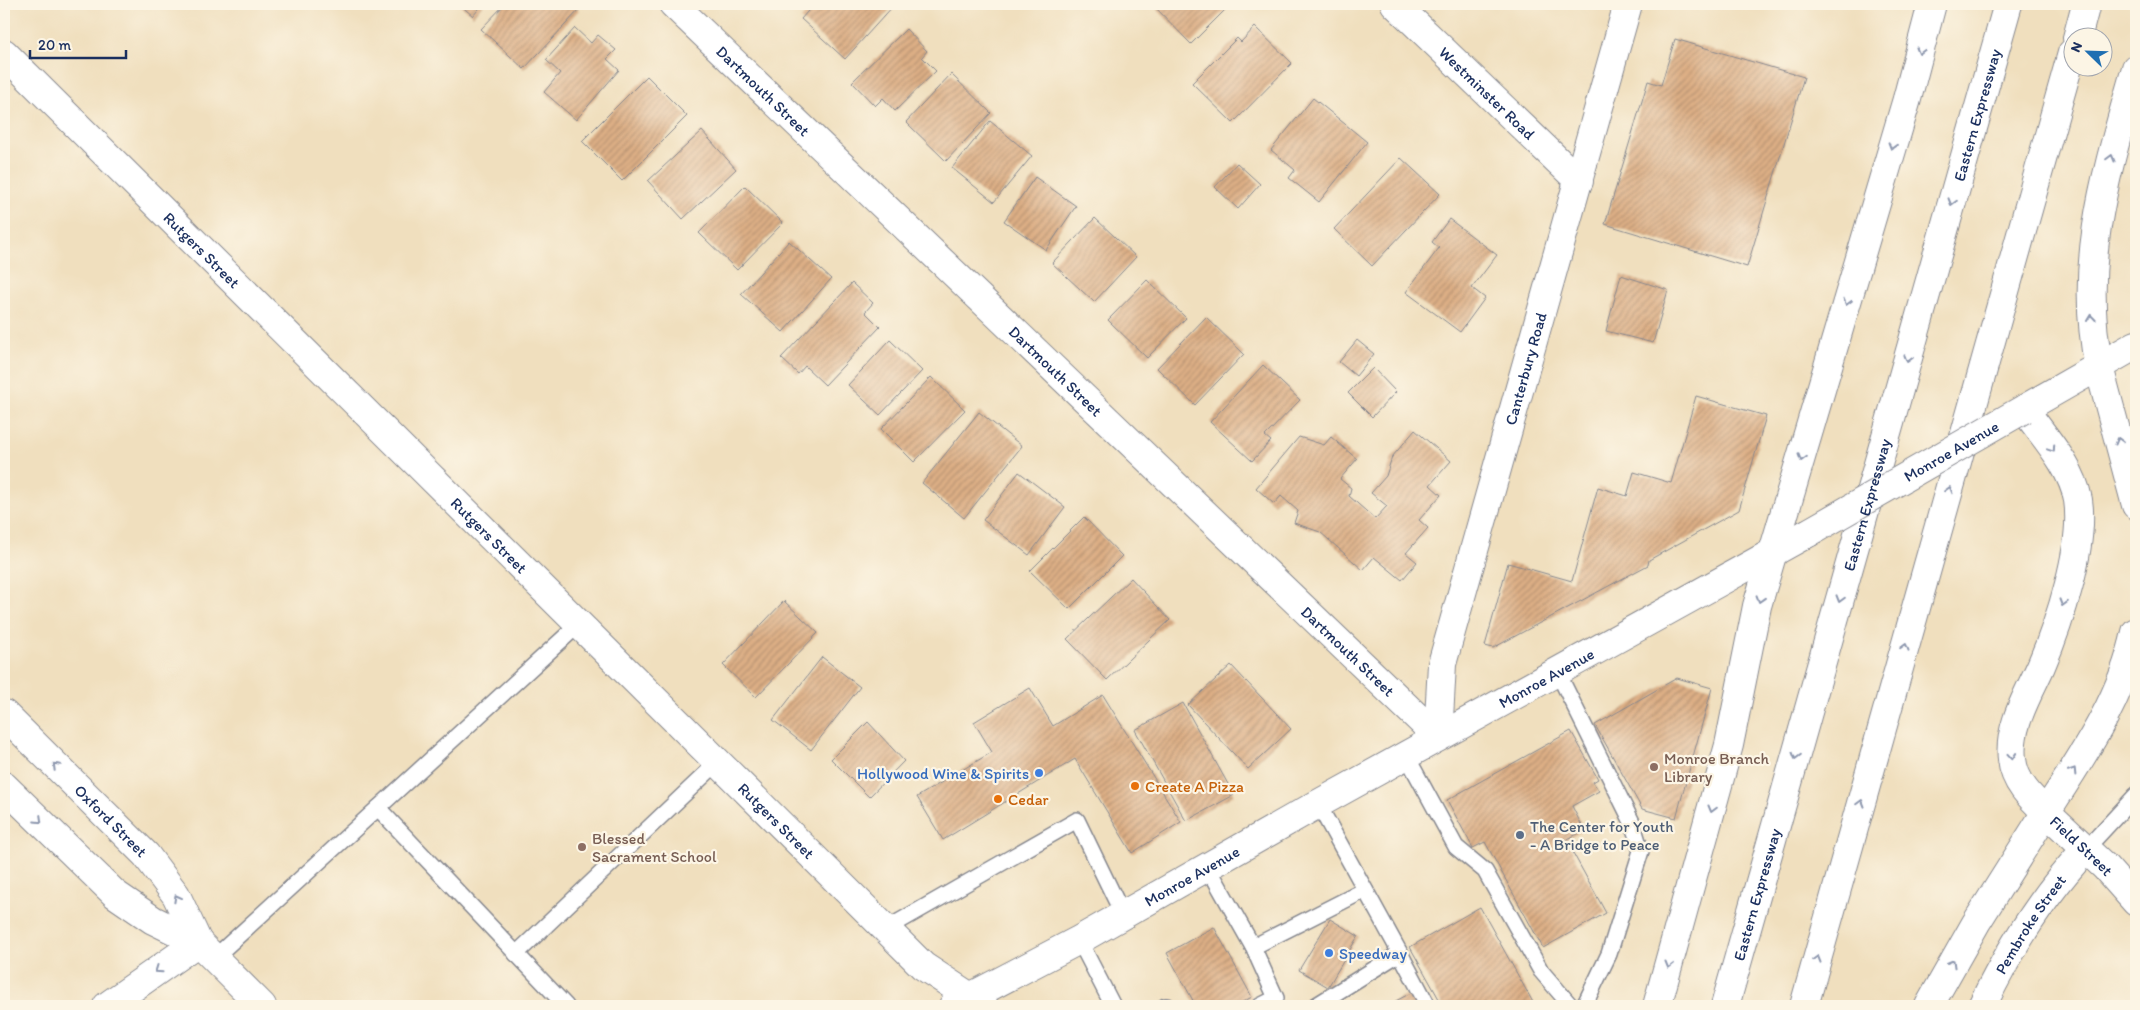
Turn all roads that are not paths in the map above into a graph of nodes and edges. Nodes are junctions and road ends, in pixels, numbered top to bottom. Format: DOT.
graph roads {
  1 [pos="674,4"];
  2 [pos="1395,4"];
  3 [pos="1628,4"];
  4 [pos="1932,4"];
  5 [pos="2008,4"];
  6 [pos="2086,4"];
  7 [pos="2080,28"];
  8 [pos="4,53"];
  9 [pos="2136,68"];
  10 [pos="2065,78"];
  11 [pos="1579,181"];
  12 [pos="2136,346"];
  13 [pos="2099,367"];
  14 [pos="2024,408"];
  15 [pos="2136,505"];
  16 [pos="1774,552"];
  17 [pos="578,625"];
  18 [pos="2136,632"];
  19 [pos="1557,671"];
  20 [pos="4,714"];
  21 [pos="1438,737"];
  22 [pos="1406,755"];
  23 [pos="717,763"];
  24 [pos="4,786"];
  25 [pos="2136,794"];
  26 [pos="1318,804"];
  27 [pos="378,808"];
  28 [pos="2046,812"];
  29 [pos="2086,849"];
  30 [pos="1208,866"];
  31 [pos="1364,890"];
  32 [pos="2136,902"];
  33 [pos="1123,915"];
  34 [pos="886,929"];
  35 [pos="1079,940"];
  36 [pos="1252,947"];
  37 [pos="206,950"];
  38 [pos="1400,953"];
  39 [pos="516,954"];
  40 [pos="969,1003"];
  41 [pos="107,1006"];
  42 [pos="262,1006"];
  43 [pos="566,1006"];
  44 [pos="1114,1006"];
  45 [pos="1260,1006"];
  46 [pos="1315,1006"];
  47 [pos="1428,1006"];
  48 [pos="1571,1006"];
  49 [pos="1584,1006"];
  50 [pos="1657,1006"];
  51 [pos="1725,1006"];
  52 [pos="1804,1006"];
  53 [pos="1929,1006"];
  54 [pos="1982,1006"];
  1 -- 21 [label="main road, Dartmouth Street"];
  2 -- 11 [label="main road, Westminster Road"];
  3 -- 11 [label="main road, Canterbury Road"];
  4 -- 16 [label="main road, one-way"];
  5 -- 51 [label="main road, Eastern Expressway, one-way"];
  6 -- 7 [label="main road"];
  8 -- 17 [label="main road, Rutgers Street"];
  13 -- 9 [label="main road, one-way"];
  52 -- 10 [label="main road, one-way"];
  11 -- 21 [label="main road, Canterbury Road"];
  12 -- 13 [label="main road, Monroe Avenue"];
  13 -- 14 [label="main road, Monroe Avenue"];
  15 -- 13 [label="main road, one-way"];
  14 -- 16 [label="main road, Monroe Avenue, bridge"];
  14 -- 28 [label="main road, Field Street, one-way"];
  16 -- 19 [label="main road, Monroe Avenue"];
  16 -- 50 [label="main road, one-way"];
  17 -- 23 [label="main road, Rutgers Street"];
  17 -- 27 [label="lane"];
  28 -- 18 [label="main road, one-way"];
  19 -- 21 [label="main road, Monroe Avenue"];
  19 -- 49 [label="lane"];
  37 -- 20 [label="main road, Oxford Street, one-way"];
  21 -- 22 [label="main road, Monroe Avenue"];
  22 -- 26 [label="main road, Monroe Avenue"];
  22 -- 48 [label="lane"];
  23 -- 34 [label="main road, Rutgers Street"];
  23 -- 39 [label="lane"];
  24 -- 37 [label="main road, Oxford Street, one-way"];
  25 -- 29 [label="lane"];
  26 -- 30 [label="main road, Monroe Avenue"];
  26 -- 31 [label="lane"];
  27 -- 37 [label="lane"];
  27 -- 39 [label="lane"];
  28 -- 29 [label="main road, Field Street"];
  53 -- 28 [label="main road, one-way"];
  29 -- 32 [label="main road, Field Street"];
  29 -- 54 [label="main road, Pembroke Street"];
  30 -- 33 [label="main road, Monroe Avenue"];
  30 -- 36 [label="lane"];
  31 -- 36 [label="lane"];
  31 -- 38 [label="lane"];
  33 -- 34 [label="lane"];
  33 -- 35 [label="main road, Monroe Avenue"];
  34 -- 40 [label="main road, Rutgers Street"];
  35 -- 40 [label="main road, Monroe Avenue"];
  35 -- 44 [label="lane"];
  36 -- 45 [label="lane"];
  37 -- 41 [label="main road, one-way"];
  37 -- 42 [label="main road, Oxford Street"];
  38 -- 46 [label="lane"];
  38 -- 47 [label="lane"];
  39 -- 43 [label="lane"];
}
